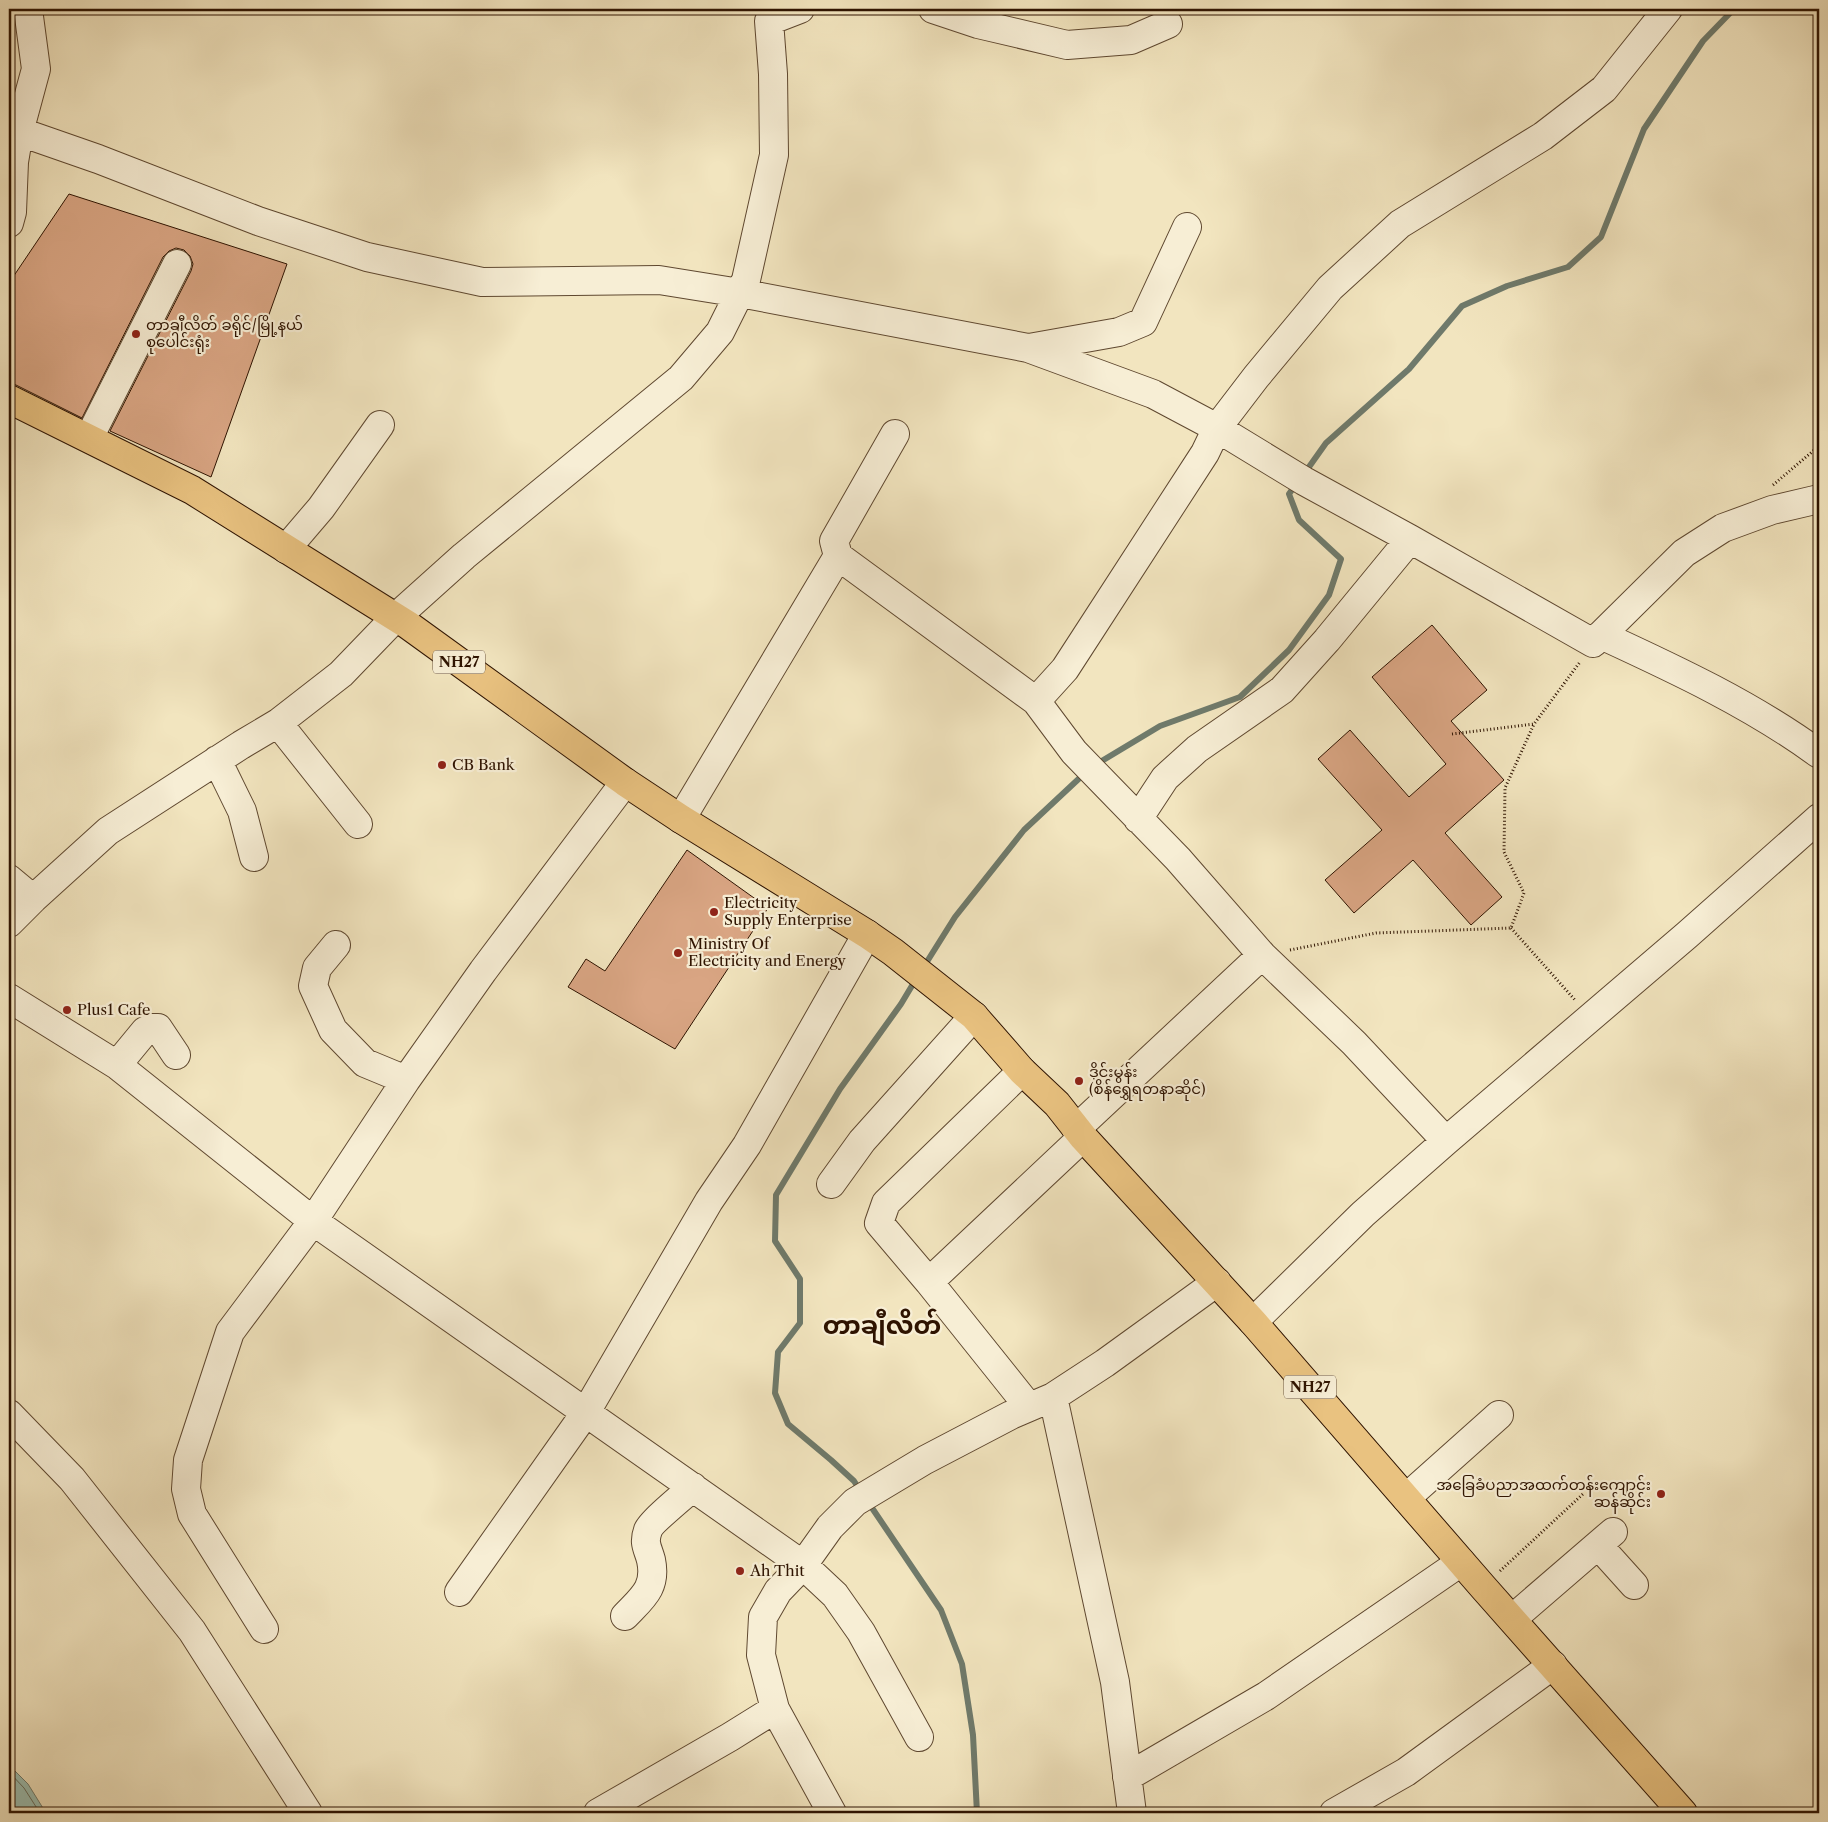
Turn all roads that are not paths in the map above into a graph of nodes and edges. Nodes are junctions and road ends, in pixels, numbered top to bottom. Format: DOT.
graph roads {
  1 [pos="28,9"];
  2 [pos="800,9"];
  3 [pos="933,9"];
  4 [pos="1668,9"];
  5 [pos="1168,24"];
  6 [pos="14,130"];
  7 [pos="9,223"];
  8 [pos="1187,227"];
  9 [pos="177,264"];
  10 [pos="740,292"];
  11 [pos="1028,348"];
  12 [pos="9,399"];
  13 [pos="380,425"];
  14 [pos="1217,428"];
  15 [pos="895,434"];
  16 [pos="89,438"];
  17 [pos="1819,499"];
  18 [pos="1410,539"];
  19 [pos="286,549"];
  20 [pos="838,556"];
  21 [pos="395,618"];
  22 [pos="1597,639"];
  23 [pos="1036,701"];
  24 [pos="278,723"];
  25 [pos="1819,754"];
  26 [pos="217,760"];
  27 [pos="625,782"];
  28 [pos="1819,818"];
  29 [pos="681,819"];
  30 [pos="1138,819"];
  31 [pos="358,824"];
  32 [pos="254,857"];
  33 [pos="9,879"];
  34 [pos="33,899"];
  35 [pos="9,923"];
  36 [pos="867,934"];
  37 [pos="336,946"];
  38 [pos="1262,955"];
  39 [pos="9,998"];
  40 [pos="974,1016"];
  41 [pos="176,1054"];
  42 [pos="117,1065"];
  43 [pos="1022,1071"];
  44 [pos="406,1080"];
  45 [pos="1080,1133"];
  46 [pos="1446,1140"];
  47 [pos="831,1184"];
  48 [pos="313,1221"];
  49 [pos="929,1282"];
  50 [pos="1217,1282"];
  51 [pos="1253,1322"];
  52 [pos="1041,1402"];
  53 [pos="586,1412"];
  54 [pos="9,1414"];
  55 [pos="1499,1415"];
  56 [pos="693,1487"];
  57 [pos="1406,1498"];
  58 [pos="1461,1562"];
  59 [pos="802,1565"];
  60 [pos="1634,1585"];
  61 [pos="459,1592"];
  62 [pos="624,1616"];
  63 [pos="1512,1619"];
  64 [pos="264,1629"];
  65 [pos="1553,1665"];
  66 [pos="775,1709"];
  67 [pos="919,1737"];
  68 [pos="1127,1777"];
  69 [pos="308,1813"];
  70 [pos="598,1813"];
  71 [pos="832,1813"];
  72 [pos="1132,1813"];
  73 [pos="1334,1813"];
  74 [pos="1683,1813"];
  1 -- 6 [label="street"];
  2 -- 10 [label="street"];
  3 -- 5 [label="street"];
  4 -- 14 [label="street"];
  6 -- 7 [label="street"];
  6 -- 10 [label="street"];
  8 -- 11 [label="street"];
  9 -- 16 [label="street"];
  10 -- 11 [label="street"];
  10 -- 21 [label="street"];
  11 -- 14 [label="street"];
  12 -- 16 [label="main road, NH27"];
  13 -- 19 [label="street"];
  14 -- 18 [label="street"];
  14 -- 23 [label="street"];
  15 -- 20 [label="street"];
  16 -- 19 [label="main road, NH27"];
  17 -- 22 [label="street"];
  18 -- 22 [label="street"];
  18 -- 30 [label="street"];
  19 -- 21 [label="main road, NH27"];
  20 -- 23 [label="street"];
  20 -- 29 [label="street"];
  21 -- 24 [label="street"];
  21 -- 27 [label="main road, NH27"];
  22 -- 25 [label="street"];
  23 -- 30 [label="street"];
  24 -- 26 [label="street"];
  24 -- 31 [label="street"];
  26 -- 32 [label="street"];
  26 -- 34 [label="street"];
  27 -- 29 [label="main road, NH27"];
  27 -- 44 [label="street"];
  28 -- 46 [label="street"];
  29 -- 36 [label="main road, NH27"];
  30 -- 38 [label="street"];
  33 -- 34 [label="street"];
  34 -- 35 [label="street"];
  36 -- 40 [label="main road, NH27"];
  36 -- 53 [label="street"];
  37 -- 44 [label="street"];
  38 -- 45 [label="street"];
  38 -- 46 [label="street"];
  39 -- 42 [label="street"];
  40 -- 43 [label="main road, NH27"];
  40 -- 47 [label="street"];
  41 -- 42 [label="street"];
  42 -- 48 [label="street"];
  43 -- 45 [label="main road, NH27"];
  43 -- 49 [label="street"];
  44 -- 48 [label="street"];
  45 -- 49 [label="street"];
  45 -- 50 [label="main road, NH27"];
  46 -- 51 [label="street"];
  48 -- 53 [label="street"];
  48 -- 64 [label="street"];
  49 -- 52 [label="street"];
  50 -- 51 [label="main road, NH27"];
  50 -- 52 [label="street"];
  51 -- 57 [label="main road, NH27"];
  52 -- 59 [label="street"];
  52 -- 68 [label="street"];
  53 -- 56 [label="street"];
  53 -- 61 [label="street"];
  54 -- 69 [label="street"];
  55 -- 57 [label="street"];
  56 -- 59 [label="street"];
  56 -- 62 [label="street"];
  57 -- 58 [label="main road, NH27"];
  58 -- 63 [label="main road, NH27"];
  58 -- 68 [label="street"];
  59 -- 66 [label="street"];
  59 -- 67 [label="street"];
  60 -- 63 [label="street"];
  63 -- 65 [label="main road, NH27"];
  65 -- 73 [label="street"];
  65 -- 74 [label="main road, NH27"];
  66 -- 70 [label="street"];
  66 -- 71 [label="street"];
  68 -- 72 [label="street"];
}
